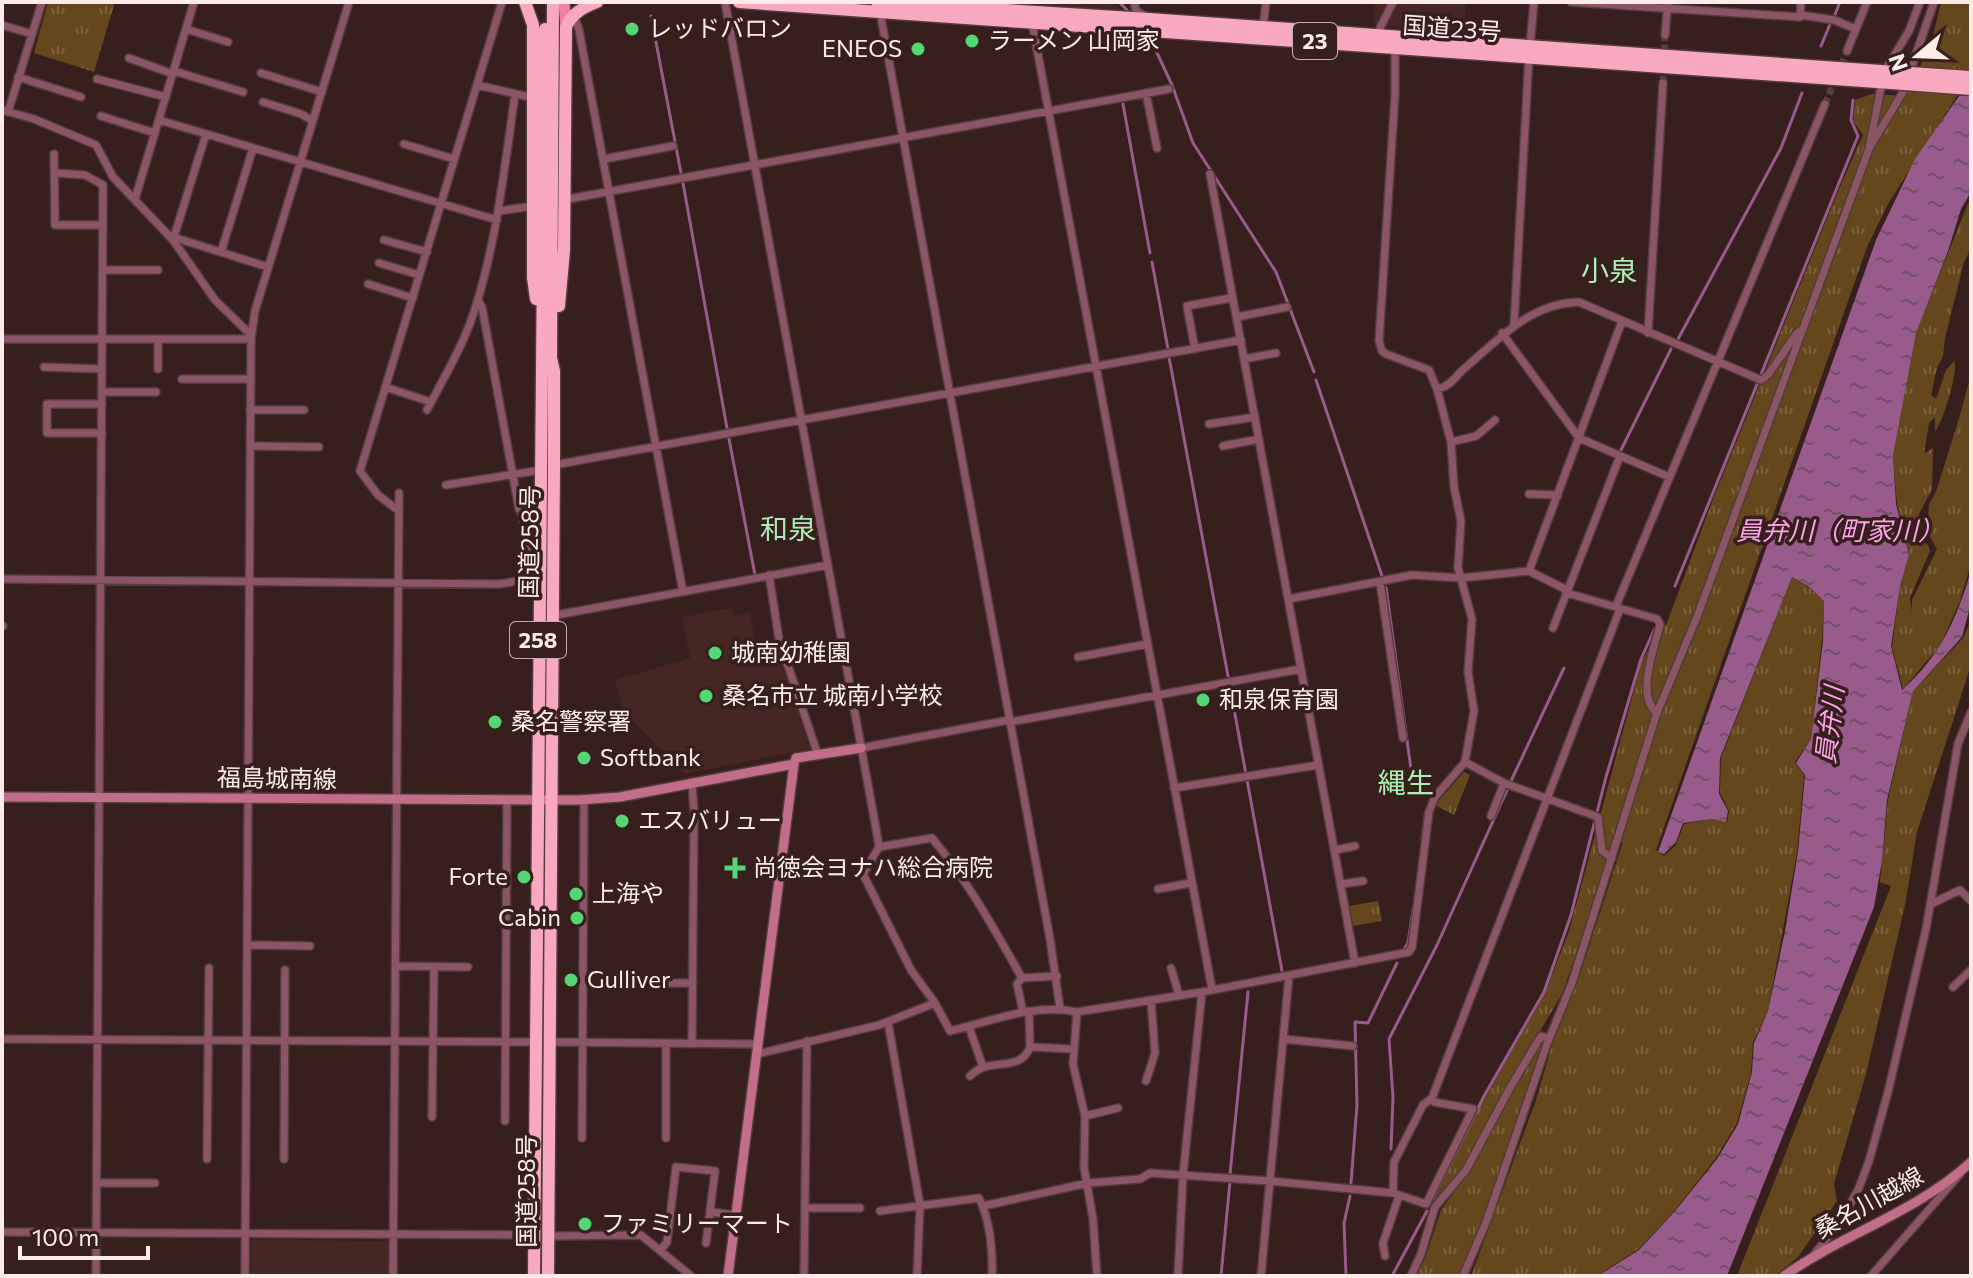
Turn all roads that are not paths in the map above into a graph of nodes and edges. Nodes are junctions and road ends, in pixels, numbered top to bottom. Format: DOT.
graph roads {
  1 [pos="42,2"];
  2 [pos="194,2"];
  3 [pos="349,2"];
  4 [pos="502,2"];
  5 [pos="525,2"];
  6 [pos="597,2"];
  7 [pos="725,2"];
  8 [pos="739,2"];
  9 [pos="1134,2"];
  10 [pos="1266,2"];
  11 [pos="1393,2"];
  12 [pos="1534,2"];
  13 [pos="1571,2"];
  14 [pos="1801,2"];
  15 [pos="1867,2"];
  16 [pos="1920,2"];
  17 [pos="1934,2"];
  18 [pos="552,3"];
  19 [pos="878,5"];
  20 [pos="1668,6"];
  21 [pos="1029,12"];
  22 [pos="1801,15"];
  23 [pos="1149,19"];
  24 [pos="570,21"];
  25 [pos="2,25"];
  26 [pos="1263,28"];
  27 [pos="186,29"];
  28 [pos="1856,29"];
  29 [pos="32,34"];
  30 [pos="1665,35"];
  31 [pos="1376,36"];
  32 [pos="228,42"];
  33 [pos="1395,47"];
  34 [pos="1529,51"];
  35 [pos="1847,51"];
  36 [pos="129,58"];
  37 [pos="173,72"];
  38 [pos="261,73"];
  39 [pos="18,77"];
  40 [pos="1888,77"];
  41 [pos="1971,77"];
  42 [pos="97,79"];
  43 [pos="1663,83"];
  44 [pos="477,85"];
  45 [pos="1169,89"];
  46 [pos="1971,89"];
  47 [pos="243,92"];
  48 [pos="322,92"];
  49 [pos="1146,93"];
  50 [pos="515,95"];
  51 [pos="81,97"];
  52 [pos="166,97"];
  53 [pos="535,98"];
  54 [pos="263,102"];
  55 [pos="1825,104"];
  56 [pos="5,111"];
  57 [pos="1049,111"];
  58 [pos="101,116"];
  59 [pos="159,120"];
  60 [pos="313,121"];
  61 [pos="155,133"];
  62 [pos="206,134"];
  63 [pos="903,137"];
  64 [pos="404,144"];
  65 [pos="673,146"];
  66 [pos="253,148"];
  67 [pos="1157,148"];
  68 [pos="1869,149"];
  69 [pos="54,154"];
  70 [pos="454,159"];
  71 [pos="604,159"];
  72 [pos="300,162"];
  73 [pos="754,165"];
  74 [pos="55,173"];
  75 [pos="1210,174"];
  76 [pos="113,177"];
  77 [pos="103,185"];
  78 [pos="610,192"];
  79 [pos="135,199"];
  80 [pos="563,200"];
  81 [pos="441,204"];
  82 [pos="533,206"];
  83 [pos="499,211"];
  84 [pos="497,220"];
  85 [pos="103,225"];
  86 [pos="175,239"];
  87 [pos="384,240"];
  88 [pos="221,252"];
  89 [pos="427,252"];
  90 [pos="379,263"];
  91 [pos="268,267"];
  92 [pos="103,270"];
  93 [pos="158,270"];
  94 [pos="419,275"];
  95 [pos="368,284"];
  96 [pos="413,298"];
  97 [pos="1231,298"];
  98 [pos="478,300"];
  99 [pos="1287,307"];
  100 [pos="1237,317"];
  101 [pos="1622,321"];
  102 [pos="1514,325"];
  103 [pos="1804,329"];
  104 [pos="1502,333"];
  105 [pos="1648,333"];
  106 [pos="251,337"];
  107 [pos="541,338"];
  108 [pos="2,339"];
  109 [pos="103,340"];
  110 [pos="158,340"];
  111 [pos="1241,340"];
  112 [pos="1195,349"];
  113 [pos="1276,353"];
  114 [pos="1244,359"];
  115 [pos="1717,363"];
  116 [pos="44,367"];
  117 [pos="1096,367"];
  118 [pos="102,369"];
  119 [pos="158,369"];
  120 [pos="554,371"];
  121 [pos="182,379"];
  122 [pos="250,379"];
  123 [pos="385,387"];
  124 [pos="1437,389"];
  125 [pos="102,392"];
  126 [pos="156,392"];
  127 [pos="949,393"];
  128 [pos="102,404"];
  129 [pos="250,410"];
  130 [pos="304,410"];
  131 [pos="1255,417"];
  132 [pos="801,420"];
  133 [pos="1495,420"];
  134 [pos="1209,424"];
  135 [pos="102,433"];
  136 [pos="1579,438"];
  137 [pos="1259,439"];
  138 [pos="1451,442"];
  139 [pos="250,446"];
  140 [pos="656,446"];
  141 [pos="1223,446"];
  142 [pos="319,447"];
  143 [pos="1620,456"];
  144 [pos="554,465"];
  145 [pos="541,470"];
  146 [pos="512,474"];
  147 [pos="1669,477"];
  148 [pos="446,485"];
  149 [pos="399,493"];
  150 [pos="1529,494"];
  151 [pos="1558,495"];
  152 [pos="519,509"];
  153 [pos="399,511"];
  154 [pos="523,529"];
  155 [pos="828,565"];
  156 [pos="1529,571"];
  157 [pos="769,575"];
  158 [pos="539,577"];
  159 [pos="1461,578"];
  160 [pos="2,579"];
  161 [pos="101,580"];
  162 [pos="249,581"];
  163 [pos="399,581"];
  164 [pos="1380,582"];
  165 [pos="683,592"];
  166 [pos="1567,593"];
  167 [pos="1289,599"];
  168 [pos="1618,607"];
  169 [pos="551,616"];
  170 [pos="1553,628"];
  171 [pos="1147,644"];
  172 [pos="1078,657"];
  173 [pos="1301,669"];
  174 [pos="1156,695"];
  175 [pos="1971,712"];
  176 [pos="1657,713"];
  177 [pos="1010,721"];
  178 [pos="1403,738"];
  179 [pos="861,748"];
  180 [pos="818,755"];
  181 [pos="1465,762"];
  182 [pos="794,764"];
  183 [pos="1318,765"];
  184 [pos="692,782"];
  185 [pos="1504,783"];
  186 [pos="1174,788"];
  187 [pos="2,797"];
  188 [pos="100,798"];
  189 [pos="1548,798"];
  190 [pos="249,799"];
  191 [pos="397,800"];
  192 [pos="584,800"];
  193 [pos="507,801"];
  194 [pos="536,801"];
  195 [pos="552,801"];
  196 [pos="1491,816"];
  197 [pos="1355,846"];
  198 [pos="879,847"];
  199 [pos="1335,850"];
  200 [pos="1612,858"];
  201 [pos="1363,881"];
  202 [pos="1191,883"];
  203 [pos="1341,884"];
  204 [pos="1158,889"];
  205 [pos="1971,901"];
  206 [pos="1931,904"];
  207 [pos="247,945"];
  208 [pos="310,946"];
  209 [pos="1355,963"];
  210 [pos="396,966"];
  211 [pos="434,967"];
  212 [pos="468,967"];
  213 [pos="209,968"];
  214 [pos="1171,968"];
  215 [pos="285,970"];
  216 [pos="1971,970"];
  217 [pos="1057,976"];
  218 [pos="1289,976"];
  219 [pos="1022,978"];
  220 [pos="621,983"];
  221 [pos="693,983"];
  222 [pos="1953,987"];
  223 [pos="1212,989"];
  224 [pos="1202,992"];
  225 [pos="1179,995"];
  226 [pos="1151,1000"];
  227 [pos="935,1003"];
  228 [pos="1060,1008"];
  229 [pos="1026,1011"];
  230 [pos="1077,1012"];
  231 [pos="888,1022"];
  232 [pos="969,1027"];
  233 [pos="2,1039"];
  234 [pos="1283,1039"];
  235 [pos="1549,1039"];
  236 [pos="99,1040"];
  237 [pos="209,1040"];
  238 [pos="246,1041"];
  239 [pos="285,1041"];
  240 [pos="395,1041"];
  241 [pos="807,1041"];
  242 [pos="434,1042"];
  243 [pos="506,1042"];
  244 [pos="543,1042"];
  245 [pos="582,1042"];
  246 [pos="666,1043"];
  247 [pos="692,1044"];
  248 [pos="1353,1046"];
  249 [pos="1030,1047"];
  250 [pos="758,1049"];
  251 [pos="1073,1049"];
  252 [pos="983,1067"];
  253 [pos="970,1076"];
  254 [pos="1146,1081"];
  255 [pos="1432,1098"];
  256 [pos="1118,1108"];
  257 [pos="1085,1116"];
  258 [pos="432,1117"];
  259 [pos="505,1121"];
  260 [pos="582,1138"];
  261 [pos="666,1138"];
  262 [pos="207,1159"];
  263 [pos="284,1159"];
  264 [pos="1967,1166"];
  265 [pos="1183,1175"];
  266 [pos="1270,1181"];
  267 [pos="97,1183"];
  268 [pos="155,1183"];
  269 [pos="1088,1183"];
  270 [pos="1396,1195"];
  271 [pos="1426,1204"];
  272 [pos="920,1205"];
  273 [pos="983,1206"];
  274 [pos="1435,1207"];
  275 [pos="805,1208"];
  276 [pos="860,1208"];
  277 [pos="880,1211"];
  278 [pos="710,1212"];
  279 [pos="736,1215"];
  280 [pos="2,1232"];
  281 [pos="97,1233"];
  282 [pos="246,1233"];
  283 [pos="394,1233"];
  284 [pos="542,1235"];
  285 [pos="706,1243"];
  286 [pos="660,1251"];
  287 [pos="1385,1256"];
  288 [pos="1812,1257"];
  289 [pos="676,1264"];
  290 [pos="96,1276"];
  291 [pos="245,1276"];
  292 [pos="393,1276"];
  293 [pos="534,1276"];
  294 [pos="548,1276"];
  295 [pos="676,1276"];
  296 [pos="691,1276"];
  297 [pos="728,1276"];
  298 [pos="804,1276"];
  299 [pos="917,1276"];
  300 [pos="992,1276"];
  301 [pos="1097,1276"];
  302 [pos="1178,1276"];
  303 [pos="1261,1276"];
  304 [pos="1411,1276"];
  305 [pos="1463,1276"];
  306 [pos="1784,1276"];
  307 [pos="1871,1276"];
  1 -- 29 [label="street"];
  2 -- 27 [label="street"];
  3 -- 48 [label="street"];
  4 -- 44 [label="street"];
  5 -- 53 [label="highway, 258"];
  6 -- 24 [label="highway"];
  7 -- 73 [label="street"];
  8 -- 19 [label="highway, 国道23号 / 23"];
  9 -- 23 [label="street"];
  10 -- 26 [label="street"];
  11 -- 31 [label="street"];
  12 -- 34 [label="street"];
  13 -- 20 [label="street"];
  14 -- 22 [label="street"];
  15 -- 28 [label="street"];
  16 -- 40 [label="street"];
  17 -- 68 [label="street"];
  18 -- 24 [label="main road"];
  18 -- 107 [label="highway, 国道258号 / 258"];
  18 -- 120 [label="highway, 国道258号 / 258"];
  19 -- 21 [label="highway, 国道23号 / 23"];
  19 -- 63 [label="street"];
  20 -- 22 [label="street"];
  20 -- 30 [label="street"];
  21 -- 23 [label="highway, 国道23号 / 23"];
  21 -- 33 [label="highway, 国道23号 / 23"];
  21 -- 57 [label="street"];
  22 -- 28 [label="street"];
  23 -- 26 [label="highway, 国道23号 / 23"];
  24 -- 71 [label="street"];
  24 -- 80 [label="highway, 258"];
  25 -- 29 [label="street"];
  26 -- 31 [label="highway, 国道23号 / 23"];
  27 -- 32 [label="street"];
  27 -- 37 [label="street"];
  28 -- 35 [label="street"];
  29 -- 39 [label="street"];
  31 -- 34 [label="highway, 国道23号 / 23"];
  33 -- 34 [label="highway, 国道23号 / 23"];
  33 -- 124 [label="street"];
  34 -- 40 [label="highway, 国道23号 / 23"];
  34 -- 102 [label="street"];
  36 -- 37 [label="street"];
  37 -- 47 [label="street"];
  37 -- 52 [label="street"];
  38 -- 48 [label="street"];
  39 -- 51 [label="street"];
  39 -- 56 [label="street"];
  40 -- 41 [label="highway, 国道23号 / 23, bridge"];
  40 -- 46 [label="highway, 国道23号 / 23, bridge"];
  40 -- 68 [label="street"];
  42 -- 52 [label="street"];
  43 -- 105 [label="street"];
  44 -- 50 [label="street"];
  44 -- 70 [label="street"];
  45 -- 49 [label="street"];
  48 -- 60 [label="street"];
  49 -- 57 [label="street"];
  49 -- 67 [label="street"];
  50 -- 53 [label="street"];
  50 -- 83 [label="street"];
  52 -- 59 [label="street"];
  53 -- 82 [label="highway, 258"];
  54 -- 60 [label="street"];
  55 -- 115 [label="street"];
  56 -- 76 [label="street"];
  57 -- 63 [label="street"];
  57 -- 117 [label="street"];
  58 -- 61 [label="street"];
  59 -- 61 [label="street"];
  59 -- 62 [label="street"];
  60 -- 72 [label="street"];
  61 -- 79 [label="street"];
  62 -- 66 [label="street"];
  62 -- 86 [label="street"];
  63 -- 73 [label="street"];
  63 -- 127 [label="street"];
  64 -- 70 [label="street"];
  65 -- 71 [label="street"];
  66 -- 72 [label="street"];
  66 -- 88 [label="street"];
  68 -- 103 [label="street"];
  69 -- 74 [label="street"];
  70 -- 81 [label="street"];
  71 -- 78 [label="street"];
  72 -- 81 [label="street"];
  72 -- 91 [label="street"];
  73 -- 78 [label="street"];
  73 -- 132 [label="street"];
  74 -- 77 [label="street"];
  74 -- 85 [label="street"];
  75 -- 97 [label="street"];
  76 -- 77 [label="street"];
  76 -- 79 [label="street"];
  77 -- 85 [label="street"];
  78 -- 80 [label="street"];
  78 -- 140 [label="street"];
  79 -- 86 [label="street"];
  80 -- 120 [label="highway, 258"];
  81 -- 84 [label="street"];
  81 -- 89 [label="street"];
  82 -- 83 [label="street"];
  82 -- 107 [label="highway, 258"];
  83 -- 84 [label="street"];
  84 -- 98 [label="street"];
  85 -- 92 [label="street"];
  86 -- 88 [label="street"];
  86 -- 106 [label="street"];
  87 -- 89 [label="street"];
  88 -- 91 [label="street"];
  89 -- 94 [label="street"];
  90 -- 94 [label="street"];
  91 -- 106 [label="street"];
  92 -- 93 [label="street"];
  92 -- 109 [label="street"];
  94 -- 96 [label="street"];
  95 -- 96 [label="street"];
  96 -- 123 [label="street"];
  97 -- 100 [label="street"];
  97 -- 112 [label="street"];
  98 -- 123 [label="street"];
  98 -- 146 [label="street"];
  99 -- 100 [label="street"];
  100 -- 111 [label="street"];
  101 -- 102 [label="street"];
  101 -- 105 [label="street"];
  101 -- 136 [label="street"];
  102 -- 104 [label="street"];
  103 -- 115 [label="street"];
  103 -- 176 [label="street"];
  104 -- 124 [label="street"];
  104 -- 136 [label="street"];
  105 -- 115 [label="street"];
  106 -- 110 [label="street"];
  106 -- 122 [label="street"];
  107 -- 145 [label="highway, 国道258号 / 258"];
  108 -- 109 [label="street"];
  109 -- 110 [label="street"];
  109 -- 118 [label="street"];
  110 -- 119 [label="street"];
  111 -- 112 [label="street"];
  111 -- 114 [label="street"];
  112 -- 117 [label="street"];
  113 -- 114 [label="street"];
  114 -- 131 [label="street"];
  115 -- 147 [label="street"];
  116 -- 118 [label="street"];
  117 -- 127 [label="street"];
  117 -- 171 [label="street"];
  118 -- 125 [label="street"];
  120 -- 144 [label="highway, 国道258号 / 258"];
  121 -- 122 [label="street"];
  122 -- 129 [label="street"];
  123 -- 153 [label="street"];
  124 -- 138 [label="street"];
  125 -- 126 [label="street"];
  125 -- 128 [label="street"];
  127 -- 132 [label="street"];
  127 -- 177 [label="street"];
  128 -- 135 [label="street"];
  128 -- 135 [label="street"];
  129 -- 130 [label="street"];
  129 -- 139 [label="street"];
  131 -- 134 [label="street"];
  131 -- 137 [label="street"];
  132 -- 140 [label="street"];
  132 -- 155 [label="street"];
  133 -- 138 [label="street"];
  135 -- 161 [label="street"];
  136 -- 143 [label="street"];
  136 -- 151 [label="street"];
  137 -- 141 [label="street"];
  137 -- 167 [label="street"];
  138 -- 159 [label="street"];
  139 -- 142 [label="street"];
  139 -- 162 [label="street"];
  140 -- 144 [label="street"];
  140 -- 165 [label="street"];
  143 -- 147 [label="street"];
  143 -- 166 [label="street"];
  144 -- 169 [label="highway, 国道258号 / 258"];
  145 -- 146 [label="street"];
  145 -- 158 [label="highway, 国道258号 / 258"];
  146 -- 148 [label="street"];
  146 -- 152 [label="street"];
  147 -- 168 [label="street"];
  149 -- 153 [label="street"];
  150 -- 151 [label="street"];
  151 -- 156 [label="street"];
  153 -- 163 [label="street"];
  154 -- 158 [label="street"];
  155 -- 157 [label="street"];
  155 -- 179 [label="street"];
  156 -- 159 [label="street"];
  156 -- 166 [label="street"];
  157 -- 165 [label="street"];
  157 -- 180 [label="street"];
  158 -- 163 [label="street"];
  158 -- 194 [label="highway, 国道258号 / 258"];
  159 -- 164 [label="street"];
  159 -- 181 [label="street"];
  160 -- 161 [label="street"];
  161 -- 162 [label="street"];
  161 -- 188 [label="street"];
  162 -- 163 [label="street"];
  162 -- 190 [label="street"];
  163 -- 191 [label="street"];
  164 -- 167 [label="street"];
  164 -- 178 [label="street"];
  165 -- 169 [label="street"];
  166 -- 168 [label="street"];
  166 -- 170 [label="street"];
  167 -- 173 [label="street"];
  168 -- 176 [label="street"];
  168 -- 189 [label="street"];
  169 -- 195 [label="highway, 国道258号 / 258"];
  171 -- 172 [label="street"];
  171 -- 174 [label="street"];
  173 -- 174 [label="street"];
  173 -- 183 [label="street"];
  174 -- 177 [label="street"];
  174 -- 186 [label="street"];
  175 -- 206 [label="street"];
  176 -- 200 [label="street"];
  177 -- 179 [label="street"];
  177 -- 217 [label="street"];
  179 -- 180 [label="street, 福島城南線"];
  179 -- 198 [label="street"];
  180 -- 182 [label="street, 福島城南線"];
  181 -- 185 [label="street"];
  181 -- 209 [label="street"];
  182 -- 184 [label="street, 福島城南線"];
  182 -- 250 [label="street"];
  183 -- 186 [label="street"];
  183 -- 199 [label="street"];
  184 -- 192 [label="street, 福島城南線"];
  184 -- 221 [label="street"];
  185 -- 189 [label="street"];
  185 -- 196 [label="street"];
  186 -- 202 [label="street"];
  187 -- 188 [label="street, 福島城南線"];
  188 -- 190 [label="street, 福島城南線"];
  188 -- 236 [label="street"];
  189 -- 200 [label="street"];
  189 -- 255 [label="street"];
  190 -- 191 [label="street, 福島城南線"];
  190 -- 207 [label="street"];
  191 -- 193 [label="street, 福島城南線"];
  191 -- 210 [label="street"];
  192 -- 195 [label="street, 福島城南線"];
  192 -- 245 [label="street"];
  193 -- 194 [label="street, 福島城南線"];
  193 -- 243 [label="street"];
  194 -- 195 [label="street, 福島城南線"];
  194 -- 244 [label="highway, 国道258号 / 258"];
  195 -- 244 [label="highway, 国道258号 / 258"];
  197 -- 199 [label="street"];
  198 -- 219 [label="street"];
  198 -- 227 [label="street"];
  199 -- 203 [label="street"];
  200 -- 235 [label="street"];
  201 -- 203 [label="street"];
  202 -- 204 [label="street"];
  202 -- 223 [label="street"];
  203 -- 209 [label="street"];
  205 -- 206 [label="street"];
  206 -- 288 [label="street"];
  207 -- 208 [label="street"];
  207 -- 238 [label="street"];
  209 -- 218 [label="street"];
  210 -- 211 [label="street"];
  210 -- 240 [label="street"];
  211 -- 212 [label="street"];
  211 -- 242 [label="street"];
  213 -- 237 [label="street"];
  214 -- 225 [label="street"];
  215 -- 239 [label="street"];
  216 -- 222 [label="street"];
  217 -- 219 [label="street"];
  217 -- 228 [label="street"];
  218 -- 223 [label="street"];
  218 -- 234 [label="street"];
  219 -- 229 [label="street"];
  220 -- 221 [label="street"];
  221 -- 247 [label="street"];
  223 -- 224 [label="street"];
  224 -- 225 [label="street"];
  224 -- 265 [label="street"];
  225 -- 226 [label="street"];
  226 -- 230 [label="street"];
  226 -- 254 [label="street"];
  227 -- 231 [label="street"];
  227 -- 232 [label="street"];
  228 -- 229 [label="street"];
  228 -- 230 [label="street"];
  229 -- 232 [label="street"];
  229 -- 249 [label="street"];
  230 -- 251 [label="street"];
  231 -- 241 [label="street"];
  231 -- 272 [label="street"];
  232 -- 252 [label="street"];
  233 -- 236 [label="street"];
  234 -- 248 [label="street"];
  234 -- 266 [label="street"];
  235 -- 274 [label="street"];
  235 -- 305 [label="street"];
  236 -- 237 [label="street"];
  236 -- 267 [label="street"];
  237 -- 238 [label="street"];
  237 -- 262 [label="street"];
  238 -- 239 [label="street"];
  238 -- 282 [label="street"];
  239 -- 240 [label="street"];
  239 -- 263 [label="street"];
  240 -- 242 [label="street"];
  240 -- 283 [label="street"];
  241 -- 250 [label="street"];
  241 -- 275 [label="street"];
  242 -- 243 [label="street"];
  242 -- 258 [label="street"];
  243 -- 244 [label="street"];
  243 -- 259 [label="street"];
  244 -- 245 [label="street"];
  244 -- 284 [label="highway, 国道258号 / 258"];
  245 -- 246 [label="street"];
  245 -- 260 [label="street"];
  246 -- 247 [label="street"];
  246 -- 261 [label="street"];
  247 -- 250 [label="street"];
  249 -- 251 [label="street"];
  249 -- 252 [label="street"];
  250 -- 279 [label="street"];
  251 -- 257 [label="street"];
  252 -- 253 [label="street"];
  255 -- 270 [label="street"];
  255 -- 271 [label="street"];
  256 -- 257 [label="street"];
  257 -- 269 [label="street"];
  264 -- 288 [label="street, 桑名川越線"];
  264 -- 307 [label="street"];
  265 -- 266 [label="street"];
  265 -- 269 [label="street"];
  265 -- 302 [label="street"];
  266 -- 270 [label="street"];
  266 -- 303 [label="street"];
  267 -- 268 [label="street"];
  267 -- 281 [label="street"];
  269 -- 273 [label="street"];
  269 -- 301 [label="street"];
  270 -- 271 [label="street"];
  270 -- 287 [label="street"];
  271 -- 274 [label="street"];
  272 -- 273 [label="street"];
  272 -- 277 [label="street"];
  272 -- 299 [label="street"];
  273 -- 300 [label="street"];
  274 -- 304 [label="street"];
  275 -- 276 [label="street"];
  275 -- 298 [label="street"];
  278 -- 279 [label="street"];
  278 -- 285 [label="street"];
  278 -- 286 [label="street"];
  279 -- 297 [label="street"];
  280 -- 281 [label="street"];
  281 -- 282 [label="street"];
  281 -- 290 [label="street"];
  282 -- 283 [label="street"];
  282 -- 291 [label="street"];
  283 -- 284 [label="street"];
  283 -- 292 [label="street"];
  284 -- 286 [label="street"];
  284 -- 293 [label="highway, 国道258号 / 258"];
  284 -- 294 [label="highway, 国道258号 / 258"];
  286 -- 289 [label="street"];
  288 -- 306 [label="street, 桑名川越線"];
  289 -- 295 [label="street"];
  289 -- 296 [label="street"];
}
